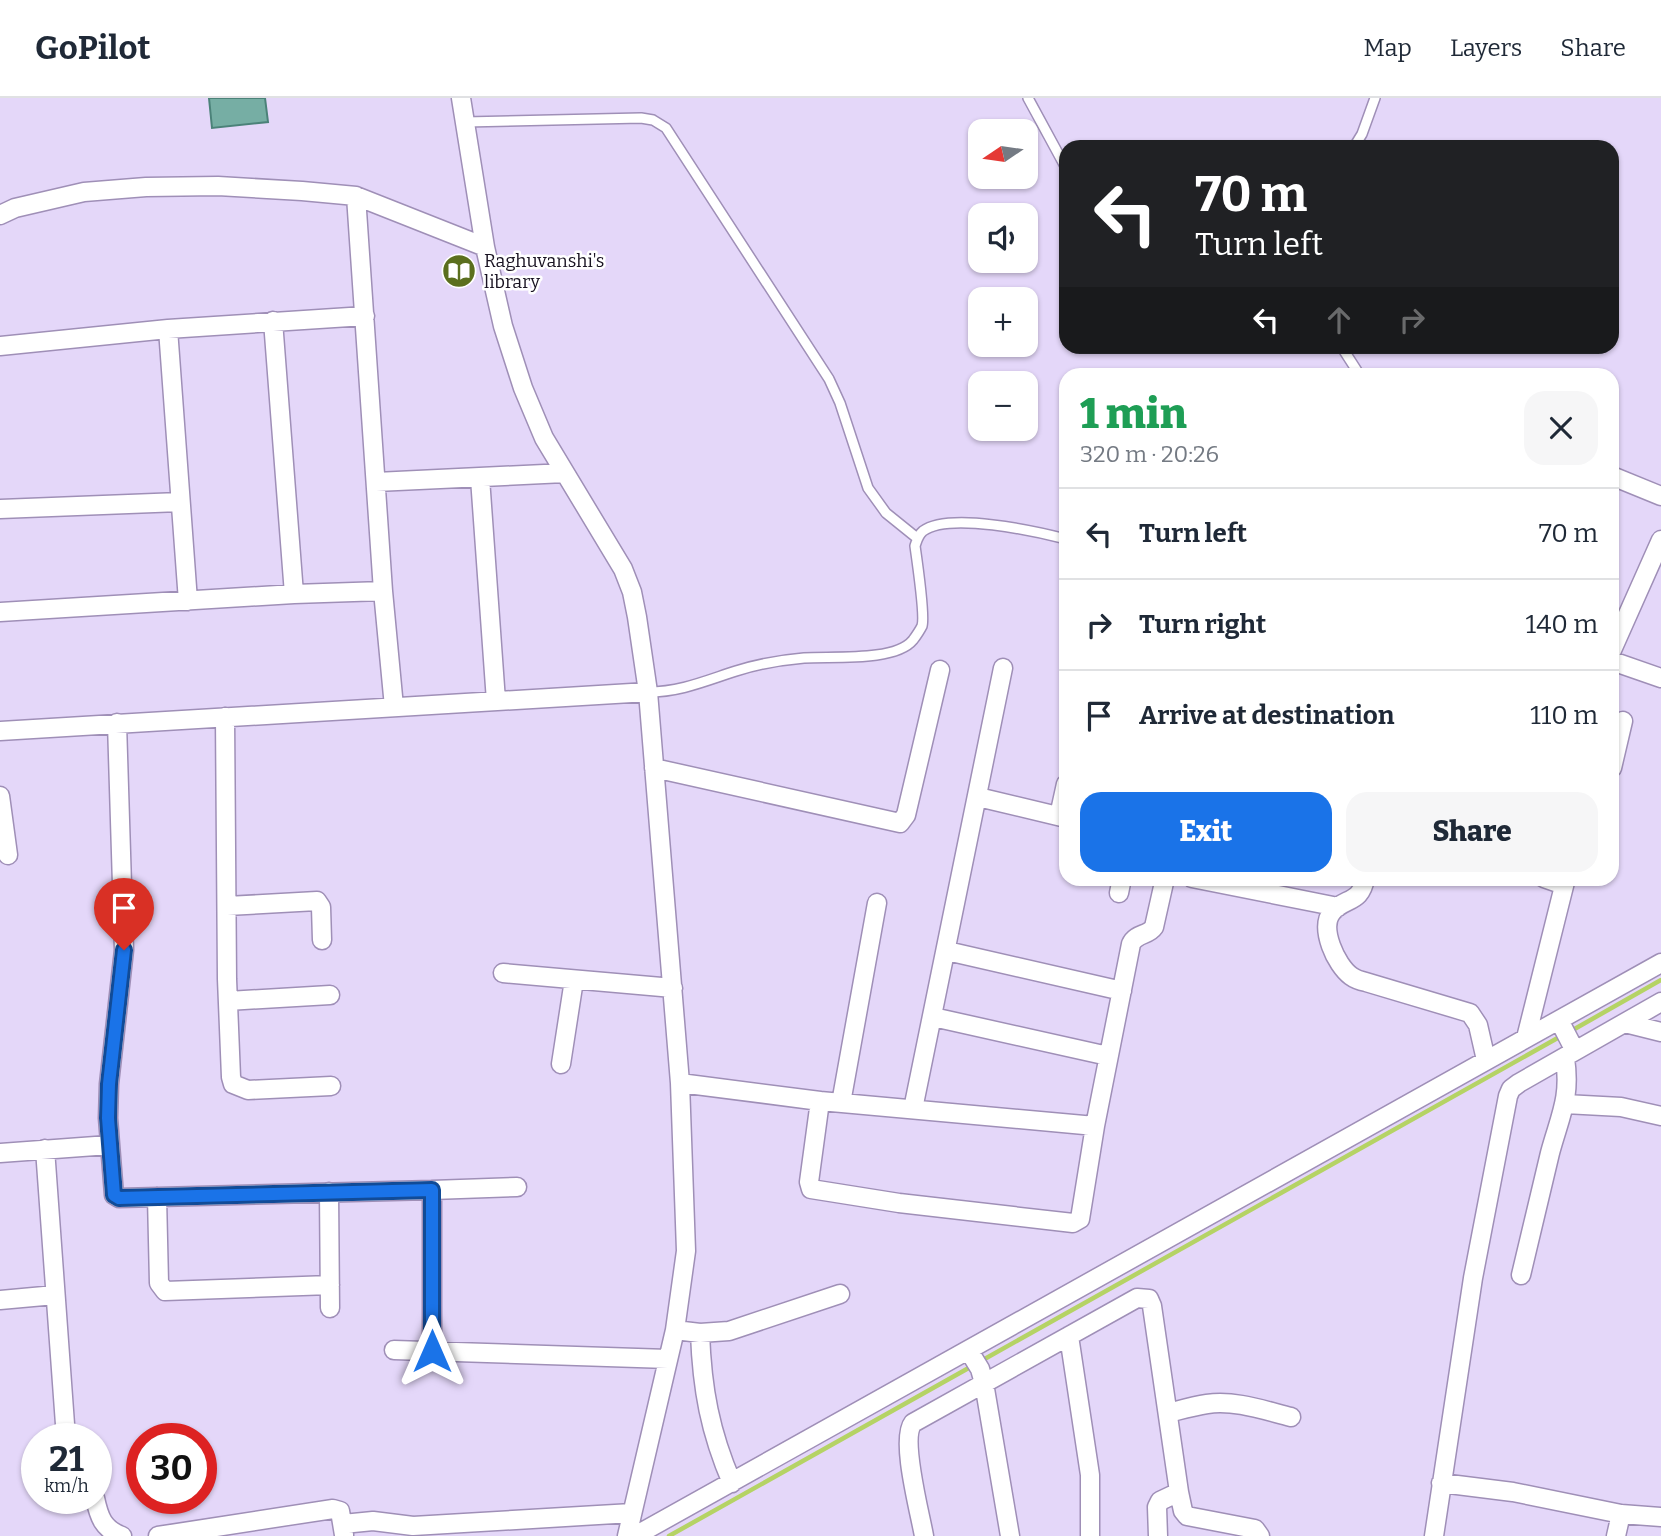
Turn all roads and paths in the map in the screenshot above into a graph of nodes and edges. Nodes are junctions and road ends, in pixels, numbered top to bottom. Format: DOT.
graph roads {
  1 [pos="461,98"];
  2 [pos="1027,98"];
  3 [pos="1375,98"];
  4 [pos="465,122"];
  5 [pos="1358,140"];
  6 [pos="1059,155"];
  7 [pos="356,196"];
  8 [pos="0,215"];
  9 [pos="485,247"];
  10 [pos="365,316"];
  11 [pos="273,321"];
  12 [pos="167,329"];
  13 [pos="0,346"];
  14 [pos="565,473"];
  15 [pos="480,478"];
  16 [pos="1619,479"];
  17 [pos="376,482"];
  18 [pos="1661,496"];
  19 [pos="180,502"];
  20 [pos="0,509"];
  21 [pos="1059,537"];
  22 [pos="917,538"];
  23 [pos="1661,540"];
  24 [pos="383,591"];
  25 [pos="293,594"];
  26 [pos="188,601"];
  27 [pos="0,612"];
  28 [pos="1619,634"];
  29 [pos="1619,663"];
  30 [pos="1003,668"];
  31 [pos="940,670"];
  32 [pos="1661,678"];
  33 [pos="648,692"];
  34 [pos="496,701"];
  35 [pos="394,707"];
  36 [pos="225,717"];
  37 [pos="1623,721"];
  38 [pos="117,723"];
  39 [pos="0,731"];
  40 [pos="1619,738"];
  41 [pos="654,768"];
  42 [pos="0,796"];
  43 [pos="978,797"];
  44 [pos="1059,816"];
  45 [pos="8,855"];
  46 [pos="1163,886"];
  47 [pos="1232,886"];
  48 [pos="1362,886"];
  49 [pos="1564,886"];
  50 [pos="877,903"];
  51 [pos="227,906"];
  52 [pos="1338,907"];
  53 [pos="322,940"];
  54 [pos="947,951"];
  55 [pos="1661,963"];
  56 [pos="503,973"];
  57 [pos="574,981"];
  58 [pos="673,988"];
  59 [pos="1122,991"];
  60 [pos="330,995"];
  61 [pos="228,1001"];
  62 [pos="1661,1002"];
  63 [pos="933,1017"];
  64 [pos="1625,1023"];
  65 [pos="1661,1032"];
  66 [pos="1525,1038"];
  67 [pos="1566,1040"];
  68 [pos="1108,1056"];
  69 [pos="1486,1060"];
  70 [pos="561,1064"];
  71 [pos="680,1083"];
  72 [pos="331,1086"];
  73 [pos="820,1101"];
  74 [pos="841,1103"];
  75 [pos="1565,1104"];
  76 [pos="913,1110"];
  77 [pos="1661,1116"];
  78 [pos="1095,1126"];
  79 [pos="110,1144"];
  80 [pos="45,1149"];
  81 [pos="0,1153"];
  82 [pos="517,1187"];
  83 [pos="432,1190"];
  84 [pos="329,1192"];
  85 [pos="157,1197"];
  86 [pos="1521,1275"];
  87 [pos="330,1284"];
  88 [pos="840,1294"];
  89 [pos="55,1295"];
  90 [pos="0,1300"];
  91 [pos="330,1308"];
  92 [pos="675,1329"];
  93 [pos="700,1333"];
  94 [pos="1069,1336"];
  95 [pos="394,1350"];
  96 [pos="432,1351"];
  97 [pos="668,1359"];
  98 [pos="977,1365"];
  99 [pos="1168,1413"];
  100 [pos="1291,1417"];
  101 [pos="65,1423"];
  102 [pos="732,1483"];
  103 [pos="1441,1483"];
  104 [pos="1179,1492"];
  105 [pos="632,1513"];
  106 [pos="99,1514"];
  107 [pos="1621,1514"];
  108 [pos="1661,1517"];
  109 [pos="343,1530"];
  110 [pos="122,1536"];
  111 [pos="158,1536"];
  112 [pos="627,1536"];
  113 [pos="635,1536"];
  114 [pos="924,1536"];
  115 [pos="1010,1536"];
  116 [pos="1090,1536"];
  117 [pos="1158,1536"];
  118 [pos="1261,1536"];
  119 [pos="1434,1536"];
  120 [pos="1616,1536"];
  1 -- 4 [label="street"];
  2 -- 6 [label="lane"];
  3 -- 5 [label="lane"];
  4 -- 9 [label="street"];
  4 -- 22 [label="lane"];
  7 -- 8 [label="street"];
  7 -- 9 [label="street"];
  7 -- 10 [label="street"];
  9 -- 14 [label="street"];
  10 -- 11 [label="street"];
  10 -- 17 [label="street"];
  11 -- 12 [label="street"];
  11 -- 25 [label="street"];
  12 -- 13 [label="street"];
  12 -- 19 [label="street"];
  14 -- 15 [label="street"];
  14 -- 33 [label="street"];
  15 -- 17 [label="street"];
  15 -- 34 [label="street"];
  16 -- 18 [label="street"];
  17 -- 24 [label="street"];
  19 -- 20 [label="street"];
  19 -- 26 [label="street"];
  21 -- 22 [label="lane"];
  22 -- 33 [label="lane"];
  23 -- 28 [label="street"];
  24 -- 25 [label="street"];
  24 -- 35 [label="street"];
  25 -- 26 [label="street"];
  26 -- 27 [label="street"];
  29 -- 32 [label="street"];
  30 -- 43 [label="street"];
  31 -- 41 [label="street"];
  33 -- 34 [label="street"];
  33 -- 41 [label="street"];
  34 -- 35 [label="street"];
  35 -- 36 [label="street"];
  36 -- 38 [label="street"];
  36 -- 51 [label="street"];
  37 -- 40 [label="street"];
  38 -- 39 [label="street"];
  38 -- 79 [label="street"];
  41 -- 58 [label="street"];
  42 -- 45 [label="street"];
  43 -- 44 [label="street"];
  43 -- 54 [label="street"];
  46 -- 59 [label="street"];
  47 -- 52 [label="street"];
  48 -- 52 [label="street"];
  49 -- 66 [label="street"];
  50 -- 74 [label="street"];
  51 -- 53 [label="street"];
  51 -- 61 [label="street"];
  52 -- 69 [label="street"];
  54 -- 59 [label="street"];
  54 -- 63 [label="street"];
  55 -- 67 [label="street"];
  56 -- 57 [label="street"];
  57 -- 58 [label="street"];
  57 -- 70 [label="street"];
  58 -- 71 [label="street"];
  59 -- 68 [label="street"];
  60 -- 61 [label="street"];
  61 -- 72 [label="street"];
  62 -- 64 [label="street"];
  63 -- 68 [label="street"];
  63 -- 76 [label="street"];
  64 -- 65 [label="street"];
  64 -- 67 [label="street"];
  66 -- 67 [label="street"];
  66 -- 69 [label="street"];
  67 -- 75 [label="street"];
  67 -- 103 [label="street"];
  68 -- 78 [label="street"];
  69 -- 98 [label="street"];
  71 -- 73 [label="street"];
  71 -- 92 [label="street"];
  73 -- 74 [label="street"];
  73 -- 78 [label="street"];
  74 -- 76 [label="street"];
  75 -- 77 [label="street"];
  75 -- 86 [label="street"];
  76 -- 78 [label="street"];
  79 -- 80 [label="street"];
  79 -- 85 [label="street"];
  80 -- 81 [label="street"];
  80 -- 89 [label="street"];
  82 -- 83 [label="street"];
  83 -- 84 [label="street"];
  83 -- 96 [label="street"];
  84 -- 85 [label="street"];
  84 -- 87 [label="street"];
  85 -- 87 [label="street"];
  87 -- 91 [label="street"];
  88 -- 93 [label="street"];
  89 -- 90 [label="street"];
  89 -- 101 [label="street"];
  92 -- 93 [label="street"];
  92 -- 97 [label="street"];
  93 -- 102 [label="street"];
  94 -- 98 [label="street"];
  94 -- 99 [label="street"];
  94 -- 116 [label="street"];
  95 -- 96 [label="street"];
  96 -- 97 [label="street"];
  97 -- 105 [label="street"];
  98 -- 102 [label="street"];
  98 -- 114 [label="street"];
  98 -- 115 [label="street"];
  99 -- 100 [label="street"];
  99 -- 104 [label="street"];
  102 -- 113 [label="street"];
  103 -- 107 [label="street"];
  103 -- 119 [label="street"];
  104 -- 117 [label="street"];
  104 -- 118 [label="street"];
  105 -- 109 [label="street"];
  105 -- 112 [label="street"];
  106 -- 110 [label="street"];
  107 -- 108 [label="street"];
  107 -- 120 [label="street"];
  109 -- 111 [label="street"];
}
